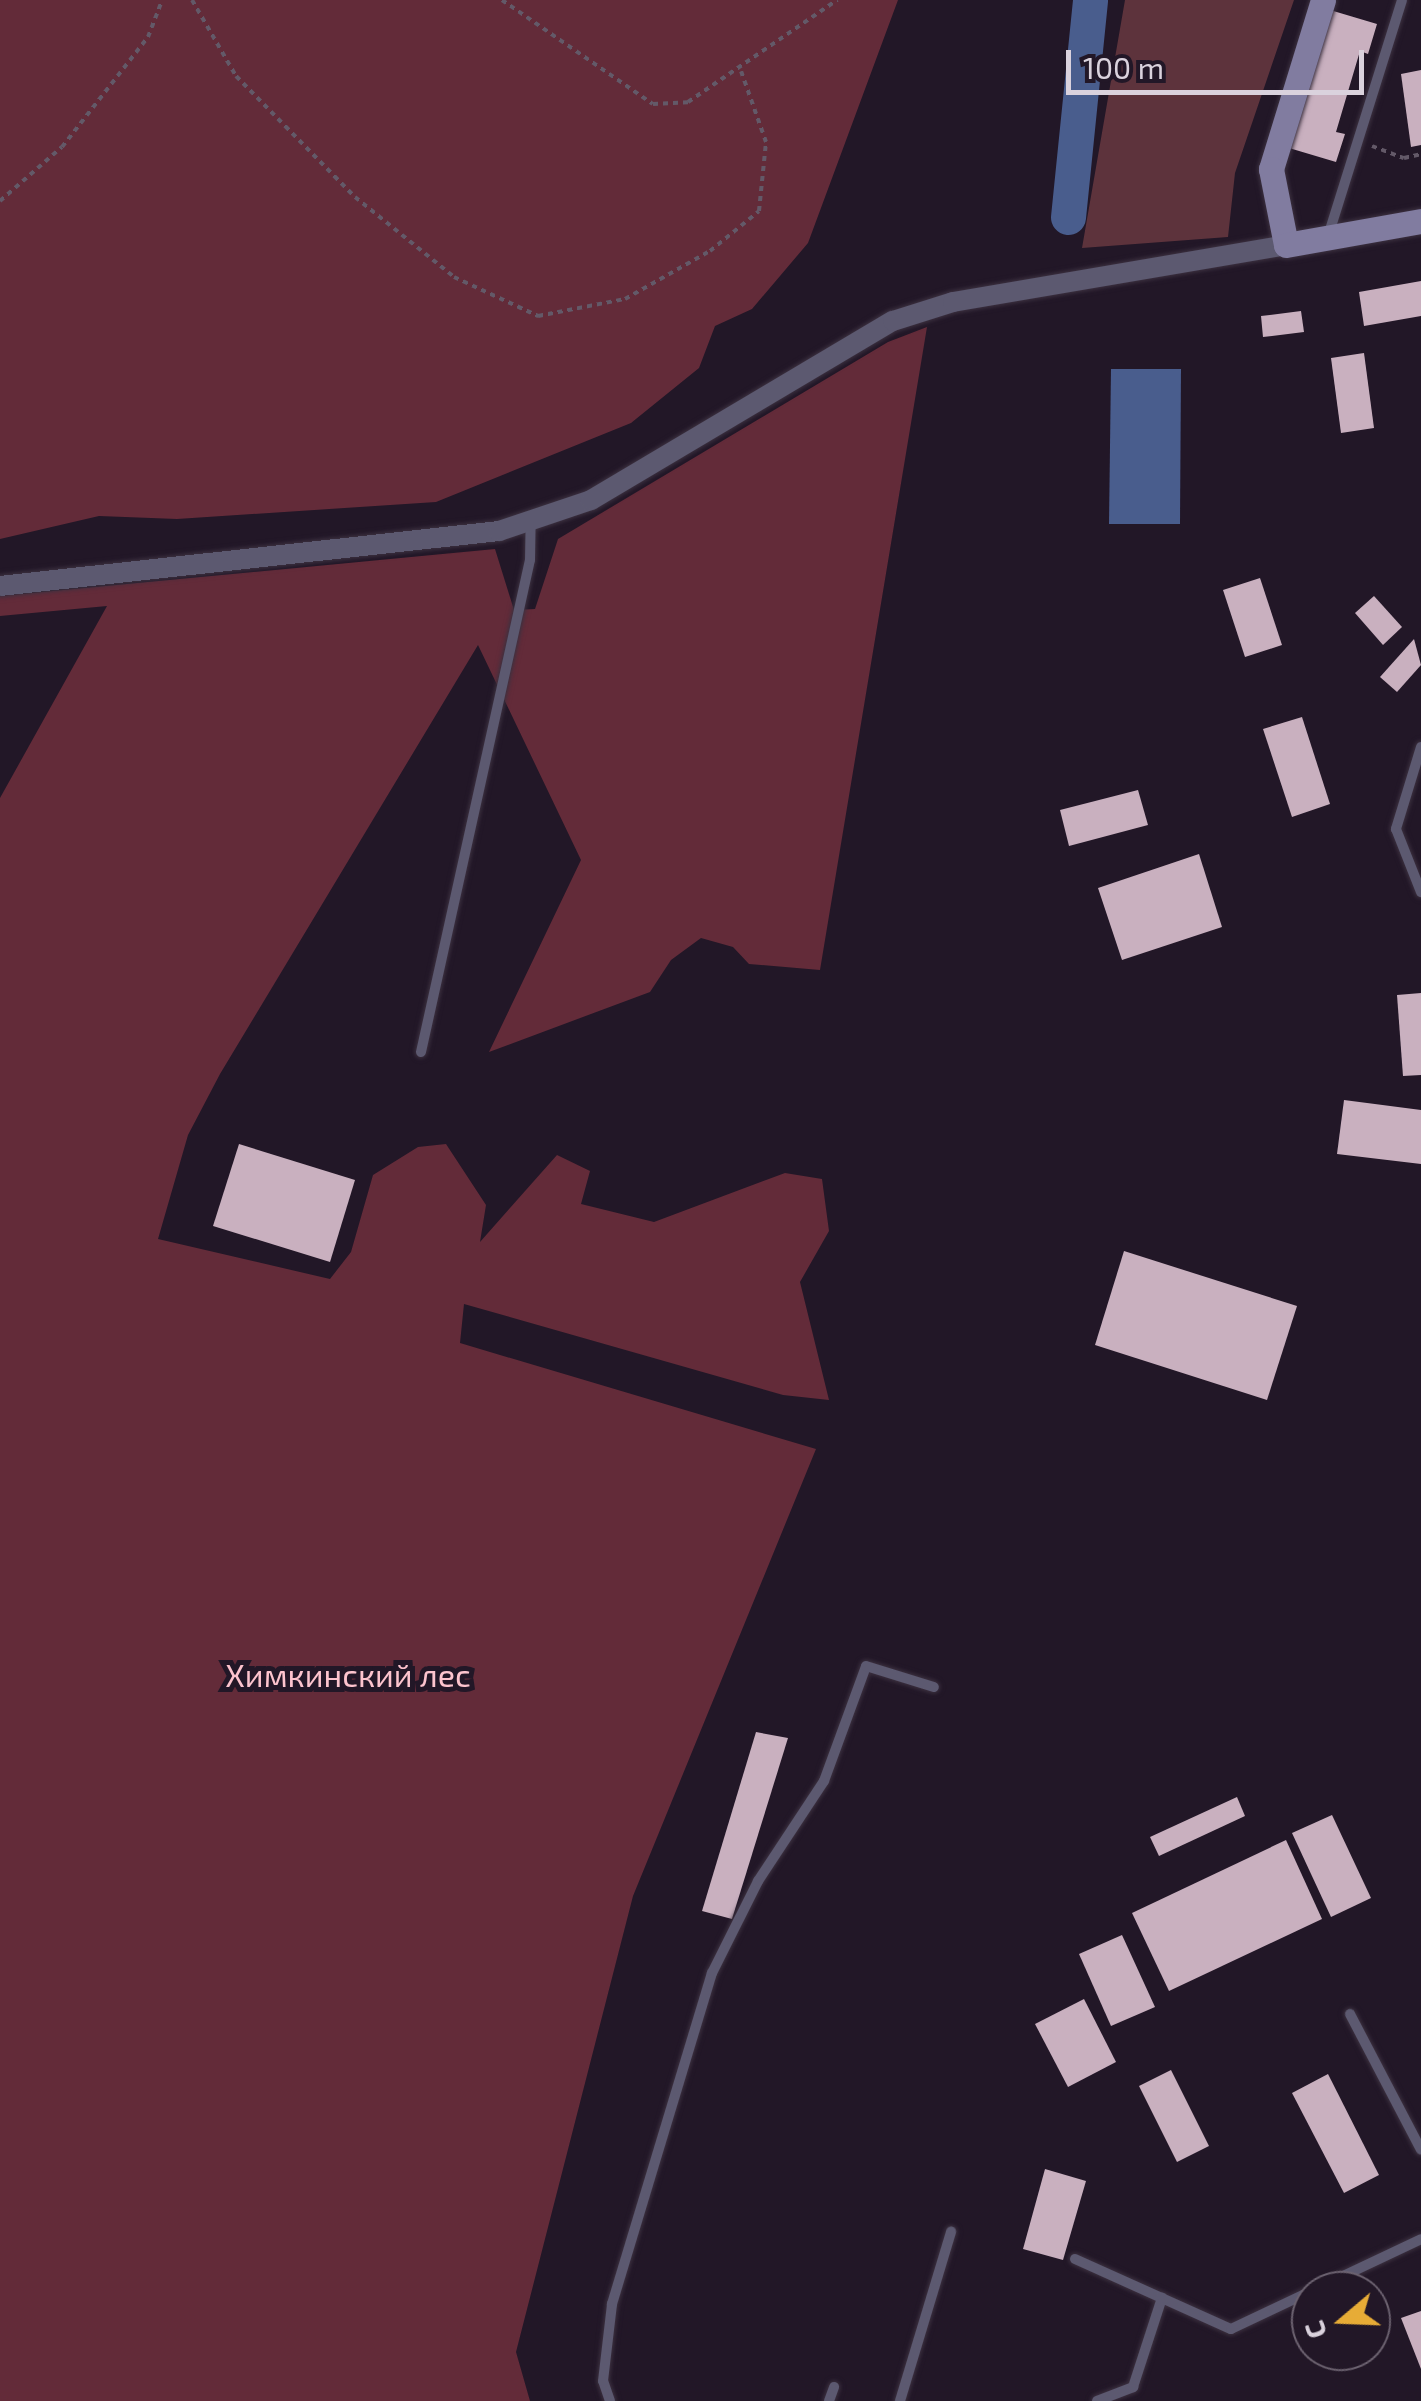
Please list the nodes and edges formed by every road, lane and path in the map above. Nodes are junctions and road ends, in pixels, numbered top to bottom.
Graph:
1 (162, 0) edge
2 (192, 0) edge
3 (502, 0) edge
4 (836, 0) edge
5 (1322, 0) edge
6 (1402, 0) edge
7 (741, 71) junction
8 (1358, 141) junction
9 (1421, 154) edge
10 (0, 201) edge
11 (1421, 221) edge
12 (1328, 238) junction
13 (1286, 245) junction
14 (531, 520) junction
15 (0, 586) edge
16 (1421, 747) edge
17 (1421, 892) edge
18 (421, 1052) dead end
19 (934, 1688) dead end
20 (1350, 2014) dead end
21 (1421, 2150) edge
22 (951, 2232) dead end
23 (1421, 2239) edge
24 (1075, 2260) dead end
25 (1162, 2298) junction
26 (834, 2387) dead end
27 (610, 2401) edge
28 (829, 2401) edge
29 (900, 2401) edge
30 (1098, 2401) edge

1 - 10 path
2 - 7 path
3 - 7 path
4 - 7 path
5 - 13 street
6 - 8 lane
8 - 9 path
8 - 12 lane
11 - 12 street
12 - 13 street
13 - 14 street
14 - 15 street
14 - 18 lane
16 - 17 lane
19 - 27 lane
20 - 21 lane
22 - 29 lane
23 - 25 lane
24 - 25 lane
25 - 30 lane
26 - 28 lane

